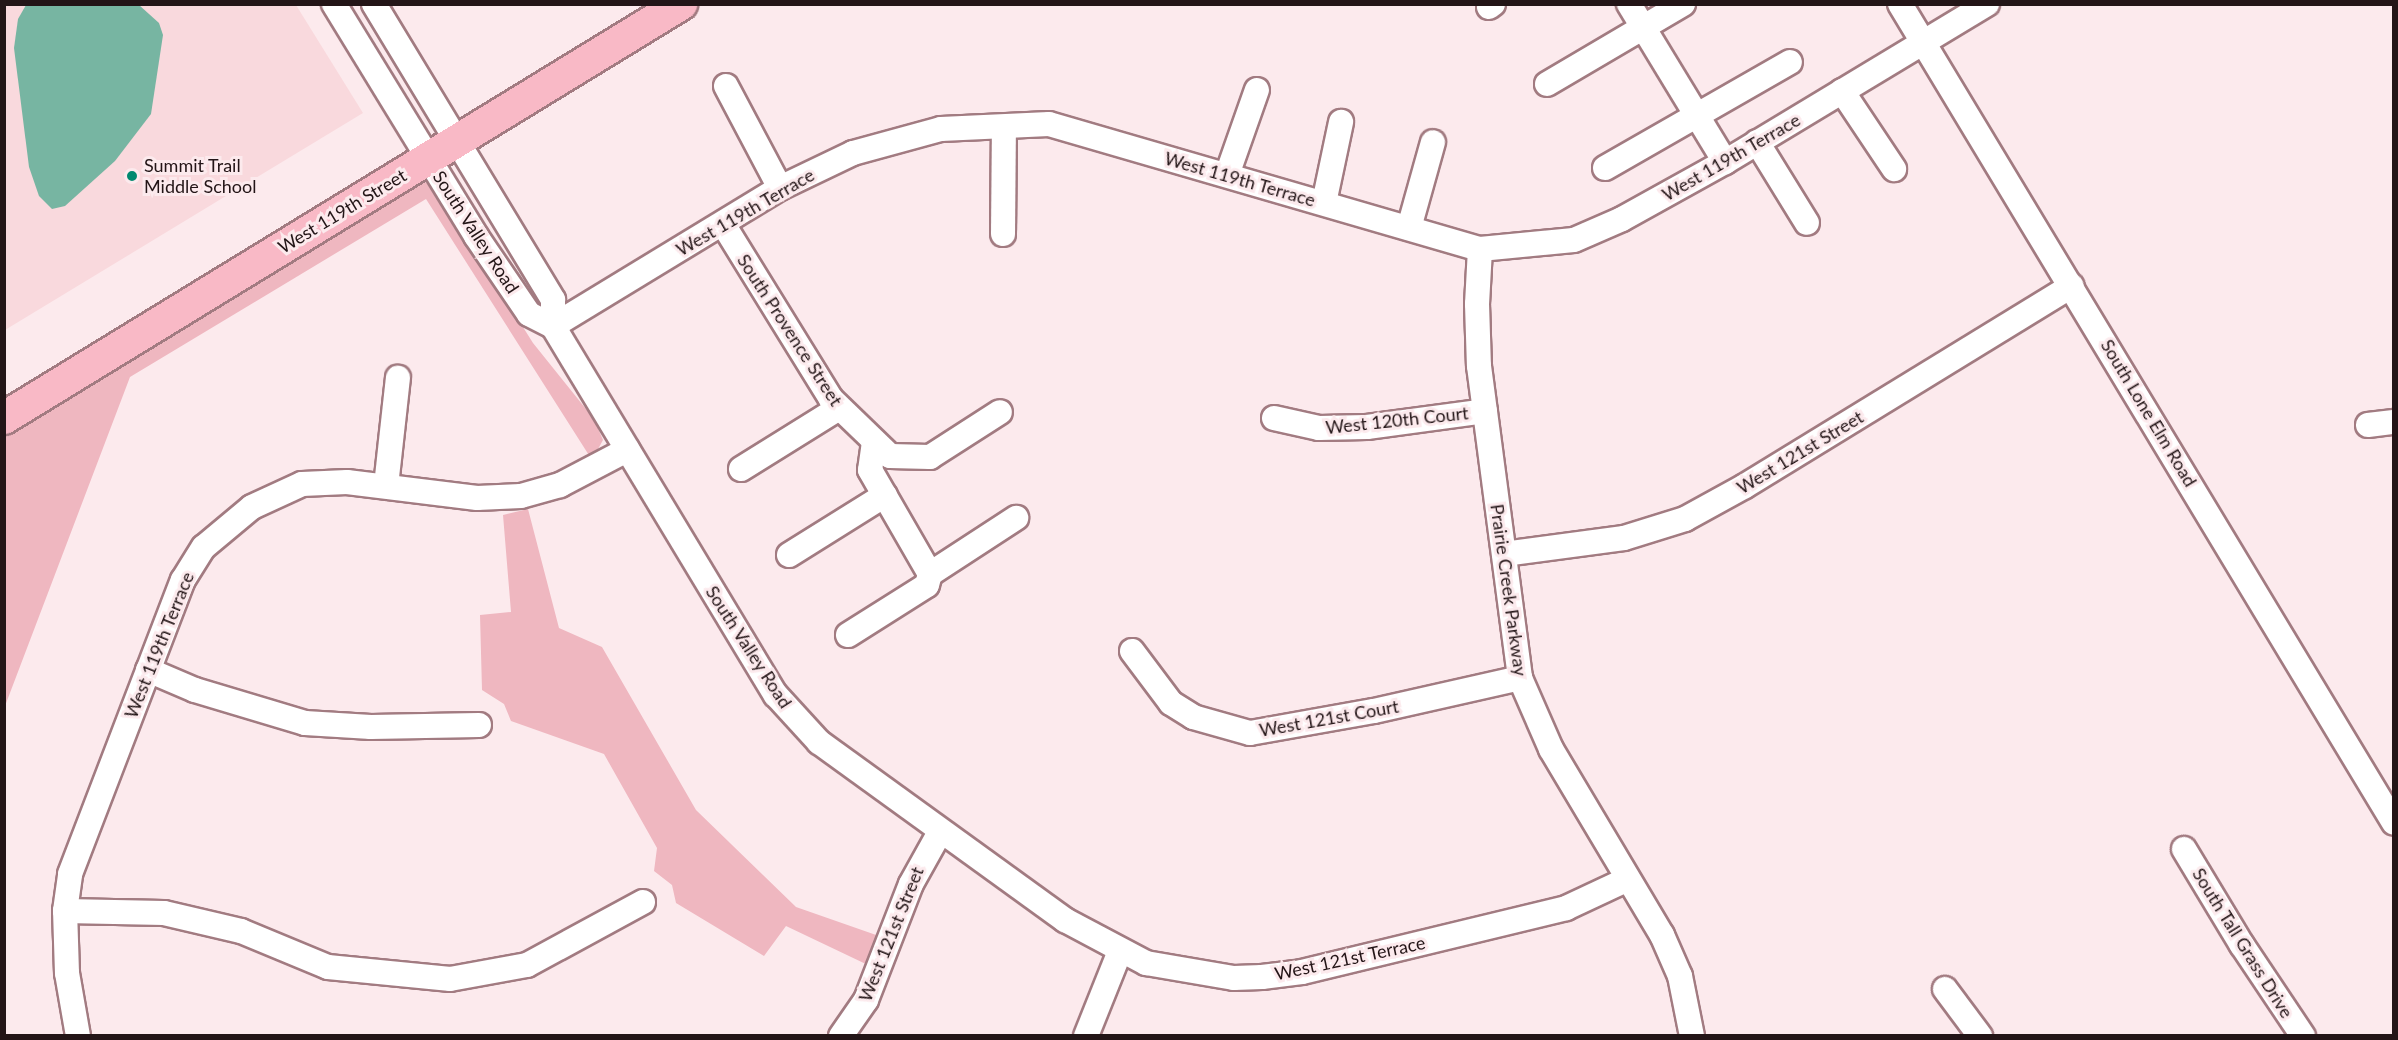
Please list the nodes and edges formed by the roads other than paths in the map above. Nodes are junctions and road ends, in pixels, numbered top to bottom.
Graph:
1 (334, 4) edge
2 (374, 4) edge
3 (681, 4) edge
4 (1629, 4) edge
5 (1683, 4) edge
6 (1900, 4) edge
7 (1987, 4) edge
8 (1643, 28) junction
9 (1922, 42) junction
10 (1790, 62) dead end
11 (1547, 84) dead end
12 (726, 86) dead end
13 (1257, 90) dead end
14 (1842, 91) junction
15 (1697, 116) junction
16 (1341, 122) dead end
17 (1004, 127) junction
18 (456, 141) junction
19 (1433, 142) dead end
20 (1757, 142) junction
21 (428, 158) junction
22 (1725, 162) junction
23 (1605, 168) dead end
24 (1894, 169) dead end
25 (1227, 175) junction
26 (780, 188) junction
27 (1324, 203) junction
28 (1807, 223) dead end
29 (723, 224) junction
30 (1409, 228) junction
31 (1003, 234) dead end
32 (1480, 249) junction
33 (2072, 286) junction
34 (553, 326) junction
35 (398, 378) dead end
36 (839, 408) junction
37 (1485, 411) junction
38 (1000, 412) dead end
39 (4, 418) edge
40 (1274, 418) dead end
41 (2394, 422) edge
42 (2368, 425) dead end
43 (882, 449) junction
44 (627, 450) junction
45 (741, 469) dead end
46 (386, 486) junction
47 (885, 495) junction
48 (1016, 518) dead end
49 (1503, 554) junction
50 (789, 555) dead end
51 (930, 574) junction
52 (848, 635) dead end
53 (1132, 651) dead end
54 (148, 670) junction
55 (1520, 678) junction
56 (479, 725) dead end
57 (2394, 823) edge
58 (940, 832) junction
59 (2184, 849) dead end
60 (1628, 879) junction
61 (643, 902) dead end
62 (65, 911) junction
63 (1120, 951) junction
64 (1945, 989) dead end
65 (78, 1035) edge
66 (841, 1035) edge
67 (1086, 1035) edge
68 (1692, 1035) edge
69 (1980, 1035) edge
70 (2303, 1035) edge

1 - 21 street, South Valley Road
2 - 18 street, South Valley Road
3 - 18 main road, West 119th Street
4 - 8 street
5 - 8 street
6 - 9 street, South Lone Elm Road
7 - 9 street, West 119th Terrace
8 - 11 street
8 - 15 street
9 - 14 street, West 119th Terrace
9 - 33 street, South Lone Elm Road
10 - 15 street
12 - 26 street
13 - 25 street
14 - 20 street, West 119th Terrace
14 - 24 street
15 - 22 street
15 - 23 street
16 - 27 street
17 - 25 street, West 119th Terrace
17 - 26 street, West 119th Terrace
17 - 31 street
18 - 21 main road, West 119th Street
18 - 34 street, South Valley Road
19 - 30 street
20 - 22 street, West 119th Terrace
20 - 28 street
21 - 34 street, South Valley Road
21 - 39 main road, West 119th Street
22 - 32 street, West 119th Terrace
25 - 27 street, West 119th Terrace
26 - 29 street, West 119th Terrace
27 - 30 street, West 119th Terrace
29 - 34 street, West 119th Terrace
29 - 36 street, South Provence Street
30 - 32 street, West 119th Terrace
32 - 37 street, Prairie Creek Parkway
33 - 49 street, West 121st Street
33 - 57 street, South Lone Elm Road
34 - 44 street, South Valley Road
35 - 46 street
36 - 43 street, South Provence Street
36 - 45 street
37 - 40 street, West 120th Court
37 - 49 street, Prairie Creek Parkway
38 - 43 street
41 - 42 street
43 - 47 street
44 - 46 street, West 119th Terrace
44 - 58 street, South Valley Road
46 - 54 street, West 119th Terrace
47 - 50 street
47 - 51 street
48 - 51 street
49 - 55 street, Prairie Creek Parkway
51 - 52 street
53 - 55 street, West 121st Court
54 - 56 street
54 - 62 street, West 119th Terrace
55 - 60 street, Prairie Creek Parkway
58 - 63 street, South Valley Road
58 - 66 street, West 121st Street
59 - 70 street, South Tall Grass Drive
60 - 63 street, West 121st Terrace
60 - 68 street, Prairie Creek Parkway
61 - 62 street
62 - 65 street, West 119th Terrace
63 - 67 street
64 - 69 street

